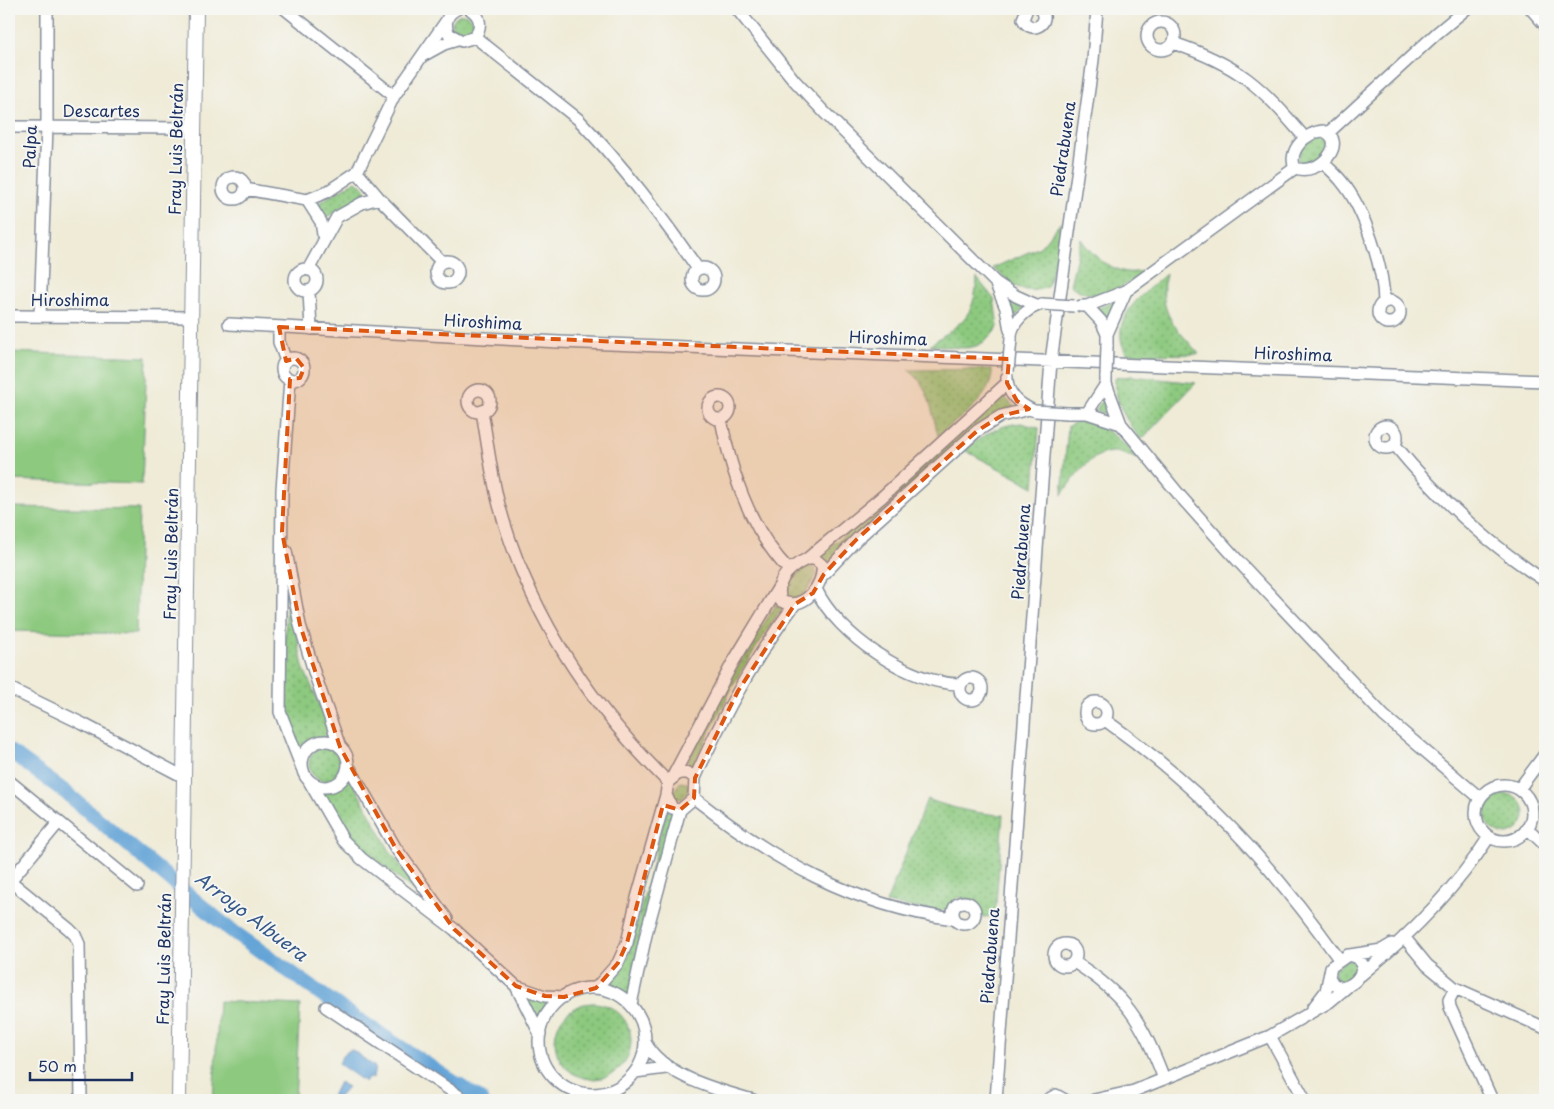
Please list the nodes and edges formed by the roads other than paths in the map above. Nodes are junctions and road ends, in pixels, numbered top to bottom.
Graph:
1 (47, 9) edge
2 (196, 9) edge
3 (285, 9) edge
4 (737, 9) edge
5 (1041, 9) edge
6 (1096, 9) edge
7 (1466, 9) edge
8 (1023, 10) edge
9 (1530, 10) edge
10 (476, 11) edge
11 (453, 12) edge
12 (1545, 25) edge
13 (475, 37) junction
14 (458, 40) junction
15 (1173, 43) dead end
16 (420, 57) junction
17 (394, 96) junction
18 (9, 127) edge
19 (47, 127) junction
20 (194, 128) junction
21 (1328, 133) junction
22 (1305, 138) junction
23 (1323, 162) junction
24 (1295, 168) junction
25 (356, 172) junction
26 (245, 188) dead end
27 (379, 198) junction
28 (307, 200) junction
29 (324, 241) junction
30 (442, 262) dead end
31 (698, 270) dead end
32 (995, 282) junction
33 (1126, 291) junction
34 (1384, 302) dead end
35 (1039, 304) junction
36 (1087, 306) junction
37 (9, 316) edge
38 (40, 316) junction
39 (192, 317) junction
40 (230, 324) dead end
41 (279, 327) junction
42 (311, 329) junction
43 (1011, 334) junction
44 (1107, 340) junction
45 (1051, 361) junction
46 (286, 362) junction
47 (290, 379) junction
48 (1106, 380) junction
49 (1545, 381) edge
50 (1007, 383) junction
51 (1032, 410) junction
52 (482, 411) dead end
53 (1087, 413) junction
54 (722, 419) dead end
55 (1122, 424) junction
56 (1394, 444) dead end
57 (282, 532) junction
58 (807, 559) junction
59 (789, 570) junction
60 (824, 574) junction
61 (1545, 581) edge
62 (780, 585) junction
63 (816, 589) junction
64 (795, 604) junction
65 (961, 684) dead end
66 (9, 688) edge
67 (1105, 720) dead end
68 (340, 747) junction
69 (1545, 754) edge
70 (348, 765) junction
71 (302, 768) junction
72 (184, 777) junction
73 (695, 778) junction
74 (671, 779) junction
75 (9, 781) edge
76 (309, 781) junction
77 (1519, 789) junction
78 (666, 795) junction
79 (694, 798) junction
80 (1480, 798) junction
81 (680, 810) junction
82 (59, 822) junction
83 (1527, 828) junction
84 (1488, 837) junction
85 (1545, 845) edge
86 (9, 881) edge
87 (138, 886) dead end
88 (954, 919) dead end
89 (454, 929) junction
90 (1404, 937) junction
91 (1344, 957) junction
92 (1074, 962) dead end
93 (1361, 975) junction
94 (1329, 977) junction
95 (516, 986) junction
96 (1347, 987) junction
97 (596, 988) junction
98 (1455, 988) junction
99 (564, 997) junction
100 (631, 1004) junction
101 (326, 1007) dead end
102 (1311, 1012) junction
103 (1545, 1028) edge
104 (540, 1034) junction
105 (1270, 1036) junction
106 (645, 1042) junction
107 (666, 1068) junction
108 (635, 1072) junction
109 (1164, 1079) junction
110 (566, 1095) edge
111 (601, 1097) edge
112 (1119, 1098) edge
113 (81, 1100) edge
114 (179, 1100) edge
115 (465, 1100) edge
116 (753, 1100) edge
117 (996, 1100) edge
118 (1047, 1100) edge
119 (1065, 1100) edge
120 (1094, 1100) edge
121 (1305, 1100) edge
122 (1492, 1100) edge

1 - 19 street, Palpa
2 - 20 street, Fray Luis Beltrán
3 - 17 street
4 - 32 street
5 - 8 street
6 - 45 street, Piedrabuena
7 - 21 street
9 - 12 street
10 - 13 street
11 - 14 street
11 - 16 street
13 - 14 street
13 - 31 street
14 - 16 street
15 - 22 street
16 - 17 street
17 - 25 street
18 - 19 street, Descartes
19 - 20 street, Descartes
19 - 38 street, Palpa
20 - 39 street, Fray Luis Beltrán
21 - 22 street
21 - 23 street
22 - 24 street
23 - 24 street
23 - 34 street
24 - 33 street
25 - 27 street
25 - 28 street
26 - 28 street
27 - 29 street
27 - 30 street
28 - 29 street
29 - 42 street
32 - 35 street
32 - 43 street
33 - 36 street
33 - 44 street
35 - 36 street, bridge
35 - 43 street
36 - 44 street
37 - 38 street, Hiroshima
38 - 39 street, Hiroshima
39 - 72 street, Fray Luis Beltrán
40 - 41 street, Hiroshima
41 - 42 street, Hiroshima
41 - 46 street
42 - 45 street, Hiroshima
43 - 50 street, bridge
44 - 48 street, bridge
45 - 49 street, Hiroshima
45 - 117 street, Piedrabuena
46 - 47 street
46 - 47 street
47 - 57 street
48 - 53 street
48 - 55 street
50 - 51 street
50 - 58 street
51 - 53 street, bridge
51 - 60 street
52 - 74 street
53 - 55 street
54 - 59 street
55 - 80 street
56 - 61 street
57 - 68 street
57 - 71 street
58 - 59 street
58 - 60 street
59 - 62 street
60 - 63 street
62 - 64 street
62 - 74 street
63 - 64 street
63 - 65 street
64 - 73 street
66 - 72 street
67 - 91 street
68 - 70 street
68 - 71 street
69 - 77 street
70 - 76 street
70 - 89 street
71 - 76 street
72 - 114 street, Fray Luis Beltrán
73 - 74 street
73 - 79 street
74 - 78 street
75 - 82 street
76 - 89 street
77 - 80 street
77 - 83 street
78 - 81 street
78 - 97 street
79 - 81 street
79 - 88 street
80 - 84 street
81 - 100 street
82 - 86 street
82 - 87 street
83 - 84 street
83 - 85 street
84 - 90 street
86 - 113 street
89 - 95 street
90 - 91 street
90 - 93 street
90 - 98 street
91 - 93 street
91 - 94 street
92 - 109 street
93 - 96 street
94 - 96 street
94 - 102 street
95 - 99 street
95 - 104 street
96 - 102 street
97 - 99 street
97 - 100 street
98 - 103 street
98 - 122 street
99 - 104 street
100 - 106 street
101 - 115 street
102 - 105 street
104 - 110 street
105 - 109 street
105 - 121 street
106 - 107 street
106 - 108 street
107 - 108 street
107 - 116 street
108 - 111 street
109 - 112 street
110 - 111 street
112 - 120 street
118 - 119 street

